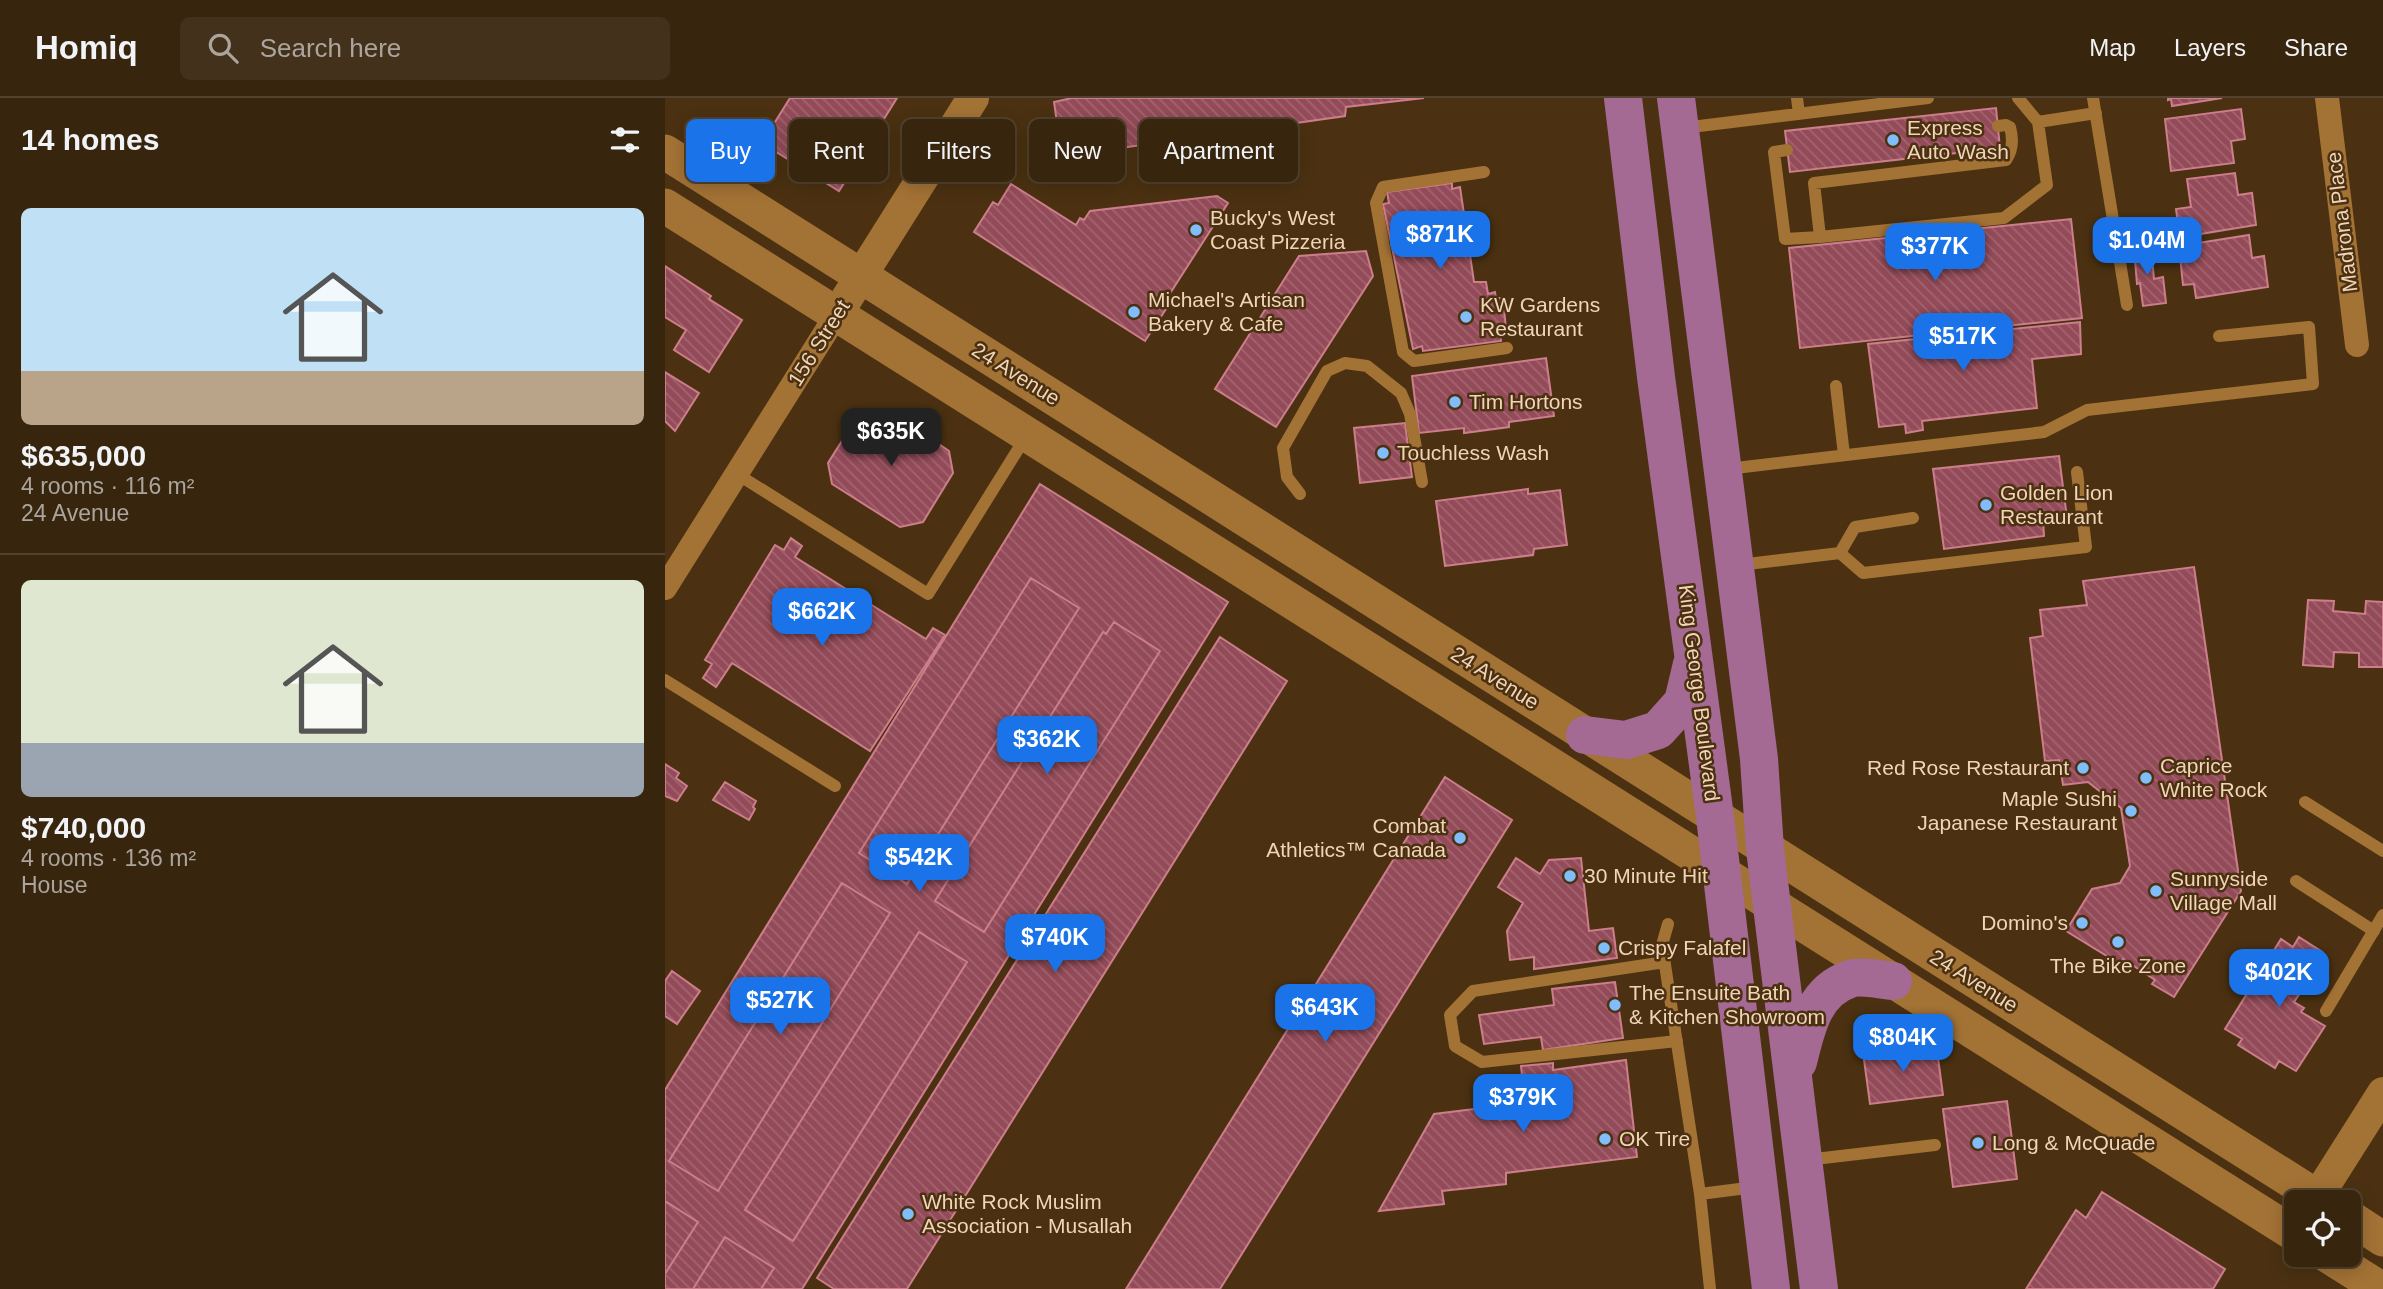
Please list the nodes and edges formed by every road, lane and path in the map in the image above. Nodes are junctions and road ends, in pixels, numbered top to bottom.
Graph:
1 (973, 98) edge
2 (1623, 98) edge
3 (1640, 98) edge
4 (1797, 98) edge
5 (1928, 98) edge
6 (2018, 98) edge
7 (2094, 98) edge
8 (2327, 98) edge
9 (1677, 113) edge
10 (2096, 113) junction
11 (1799, 114) junction
12 (2038, 122) junction
13 (1998, 127) dead end
14 (1787, 150) dead end
15 (665, 152) edge
16 (1484, 172) dead end
17 (665, 206) edge
18 (1820, 237) junction
19 (1695, 252) junction
20 (861, 276) junction
21 (2127, 305) dead end
22 (837, 314) junction
23 (2219, 336) dead end
24 (2357, 345) dead end
25 (1507, 348) dead end
26 (1836, 386) dead end
27 (1028, 435) junction
28 (1844, 455) junction
29 (1723, 470) junction
30 (2077, 472) dead end
31 (737, 474) junction
32 (1422, 482) dead end
33 (1300, 494) dead end
34 (1913, 519) dead end
35 (1840, 553) junction
36 (1735, 566) junction
37 (665, 588) edge
38 (1693, 659) junction
39 (665, 680) edge
40 (1585, 735) junction
41 (835, 786) dead end
42 (2305, 802) dead end
43 (1715, 817) junction
44 (1765, 849) junction
45 (2383, 851) edge
46 (1720, 870) junction
47 (2296, 881) dead end
48 (1771, 903) junction
49 (2383, 915) edge
50 (1668, 924) dead end
51 (2374, 931) junction
52 (1665, 961) junction
53 (1893, 981) junction
54 (2326, 1011) dead end
55 (1677, 1041) junction
56 (1794, 1078) junction
57 (2383, 1093) edge
58 (1935, 1145) dead end
59 (1804, 1160) junction
60 (1758, 1187) junction
61 (2302, 1190) edge
62 (2326, 1190) edge
63 (1700, 1194) junction
64 (2361, 1225) edge
65 (2284, 1227) edge
66 (2383, 1239) edge
67 (2346, 1267) edge
68 (1710, 1289) edge
69 (1771, 1289) edge
70 (1819, 1289) edge
71 (2381, 1289) edge

1 - 20 street, 156 Street
2 - 38 main road, King George Boulevard
3 - 19 main road
4 - 11 lane
5 - 11 lane
6 - 12 lane
7 - 10 lane
8 - 24 street, Madrona Place
9 - 11 lane
9 - 19 main road
10 - 12 lane
10 - 21 lane
12 - 18 lane
13 - 18 lane
14 - 18 lane
15 - 20 main road, 24 Avenue
16 - 25 lane
17 - 22 main road, 24 Avenue
19 - 29 main road
20 - 22 street, 156 Street
20 - 40 main road, 24 Avenue
22 - 27 main road, 24 Avenue
22 - 31 street, 156 Street
23 - 28 lane
26 - 28 lane
27 - 31 lane
27 - 46 main road, 24 Avenue
28 - 29 lane
29 - 36 main road
30 - 35 lane
31 - 37 street, 156 Street
32 - 33 lane
34 - 35 lane
35 - 36 lane
36 - 44 main road
38 - 40 main road
38 - 43 main road, King George Boulevard
39 - 41 lane
40 - 43 main road, 24 Avenue
42 - 45 lane
43 - 44 main road, 24 Avenue
43 - 46 main road, King George Boulevard
44 - 48 main road
44 - 61 main road, 24 Avenue
46 - 48 main road, 24 Avenue
46 - 60 main road, King George Boulevard
47 - 51 lane
48 - 53 main road, 24 Avenue
48 - 56 main road
49 - 51 lane
50 - 52 lane
51 - 54 lane
52 - 55 lane
52 - 55 lane
53 - 56 main road
53 - 65 main road, 24 Avenue
55 - 63 lane
56 - 59 main road
57 - 62 street
58 - 59 lane
59 - 70 main road
60 - 63 lane
60 - 69 main road, King George Boulevard
63 - 68 lane
64 - 66 main road
67 - 71 main road

